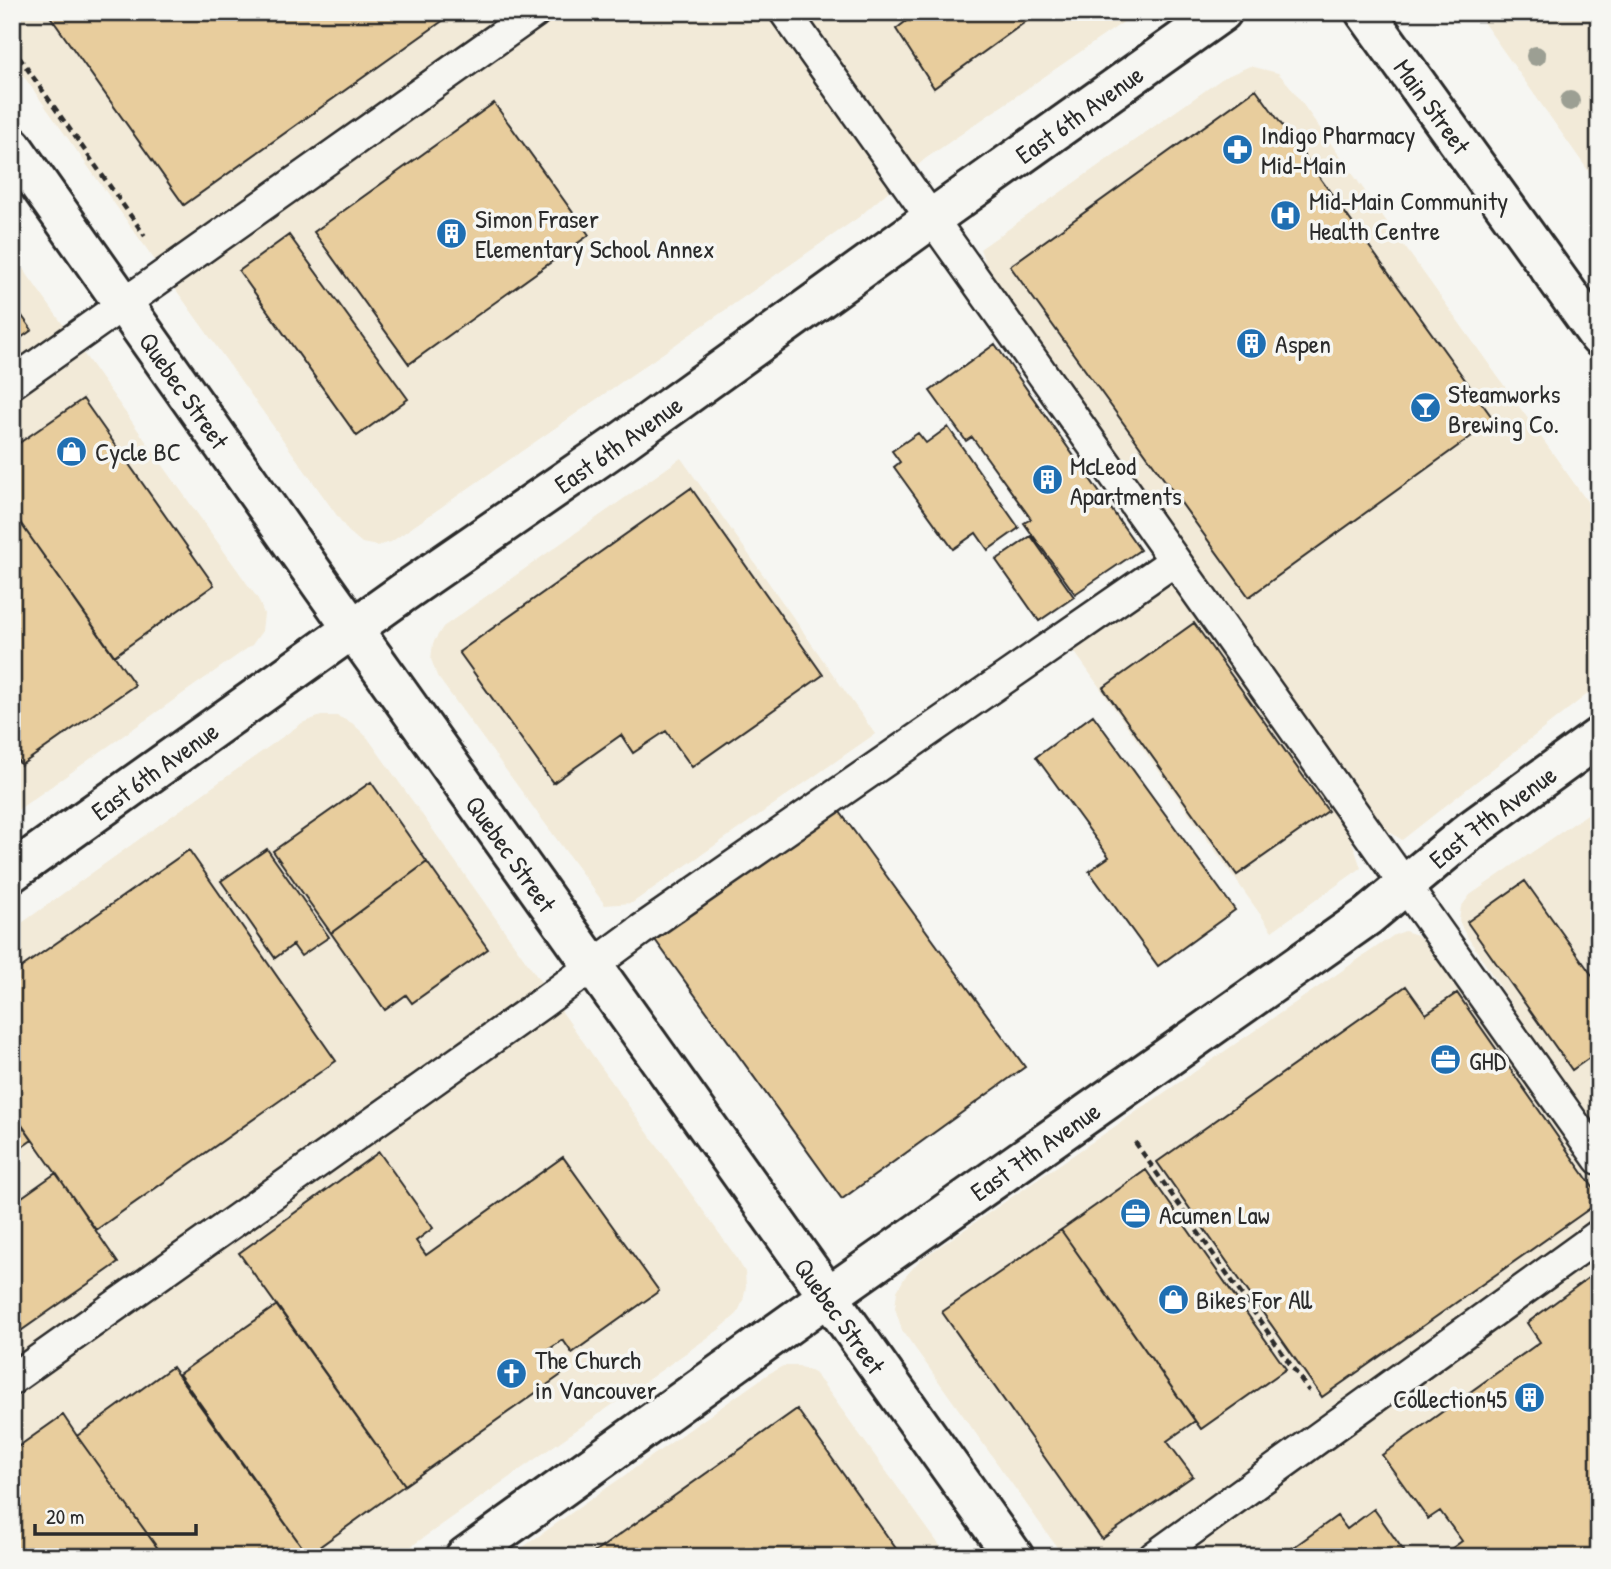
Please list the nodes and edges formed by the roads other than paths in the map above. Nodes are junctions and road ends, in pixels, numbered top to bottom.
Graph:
1 (535, 12) edge
2 (785, 12) edge
3 (1222, 12) edge
4 (1365, 12) edge
5 (12, 146) edge
6 (931, 219) junction
7 (125, 304) junction
8 (1599, 337) edge
9 (12, 383) edge
10 (1174, 561) junction
11 (352, 629) junction
12 (1599, 737) edge
13 (12, 872) edge
14 (1406, 885) junction
15 (592, 967) junction
16 (1599, 1159) edge
17 (1599, 1234) edge
18 (827, 1297) junction
19 (12, 1379) edge
20 (466, 1557) edge
21 (1014, 1557) edge
22 (1154, 1557) edge

1 - 7 lane
2 - 6 lane
3 - 6 street, East 6th Avenue
4 - 8 street, Main Street
5 - 7 street, Quebec Street
6 - 10 lane
6 - 11 street, East 6th Avenue
7 - 9 lane
7 - 11 street, Quebec Street
10 - 14 lane
10 - 15 lane
11 - 13 street, East 6th Avenue
11 - 15 street, Quebec Street
12 - 14 street, East 7th Avenue
14 - 16 lane
14 - 18 street, East 7th Avenue
15 - 18 street, Quebec Street
15 - 19 lane
17 - 22 lane
18 - 20 street, East 7th Avenue
18 - 21 street, Quebec Street

